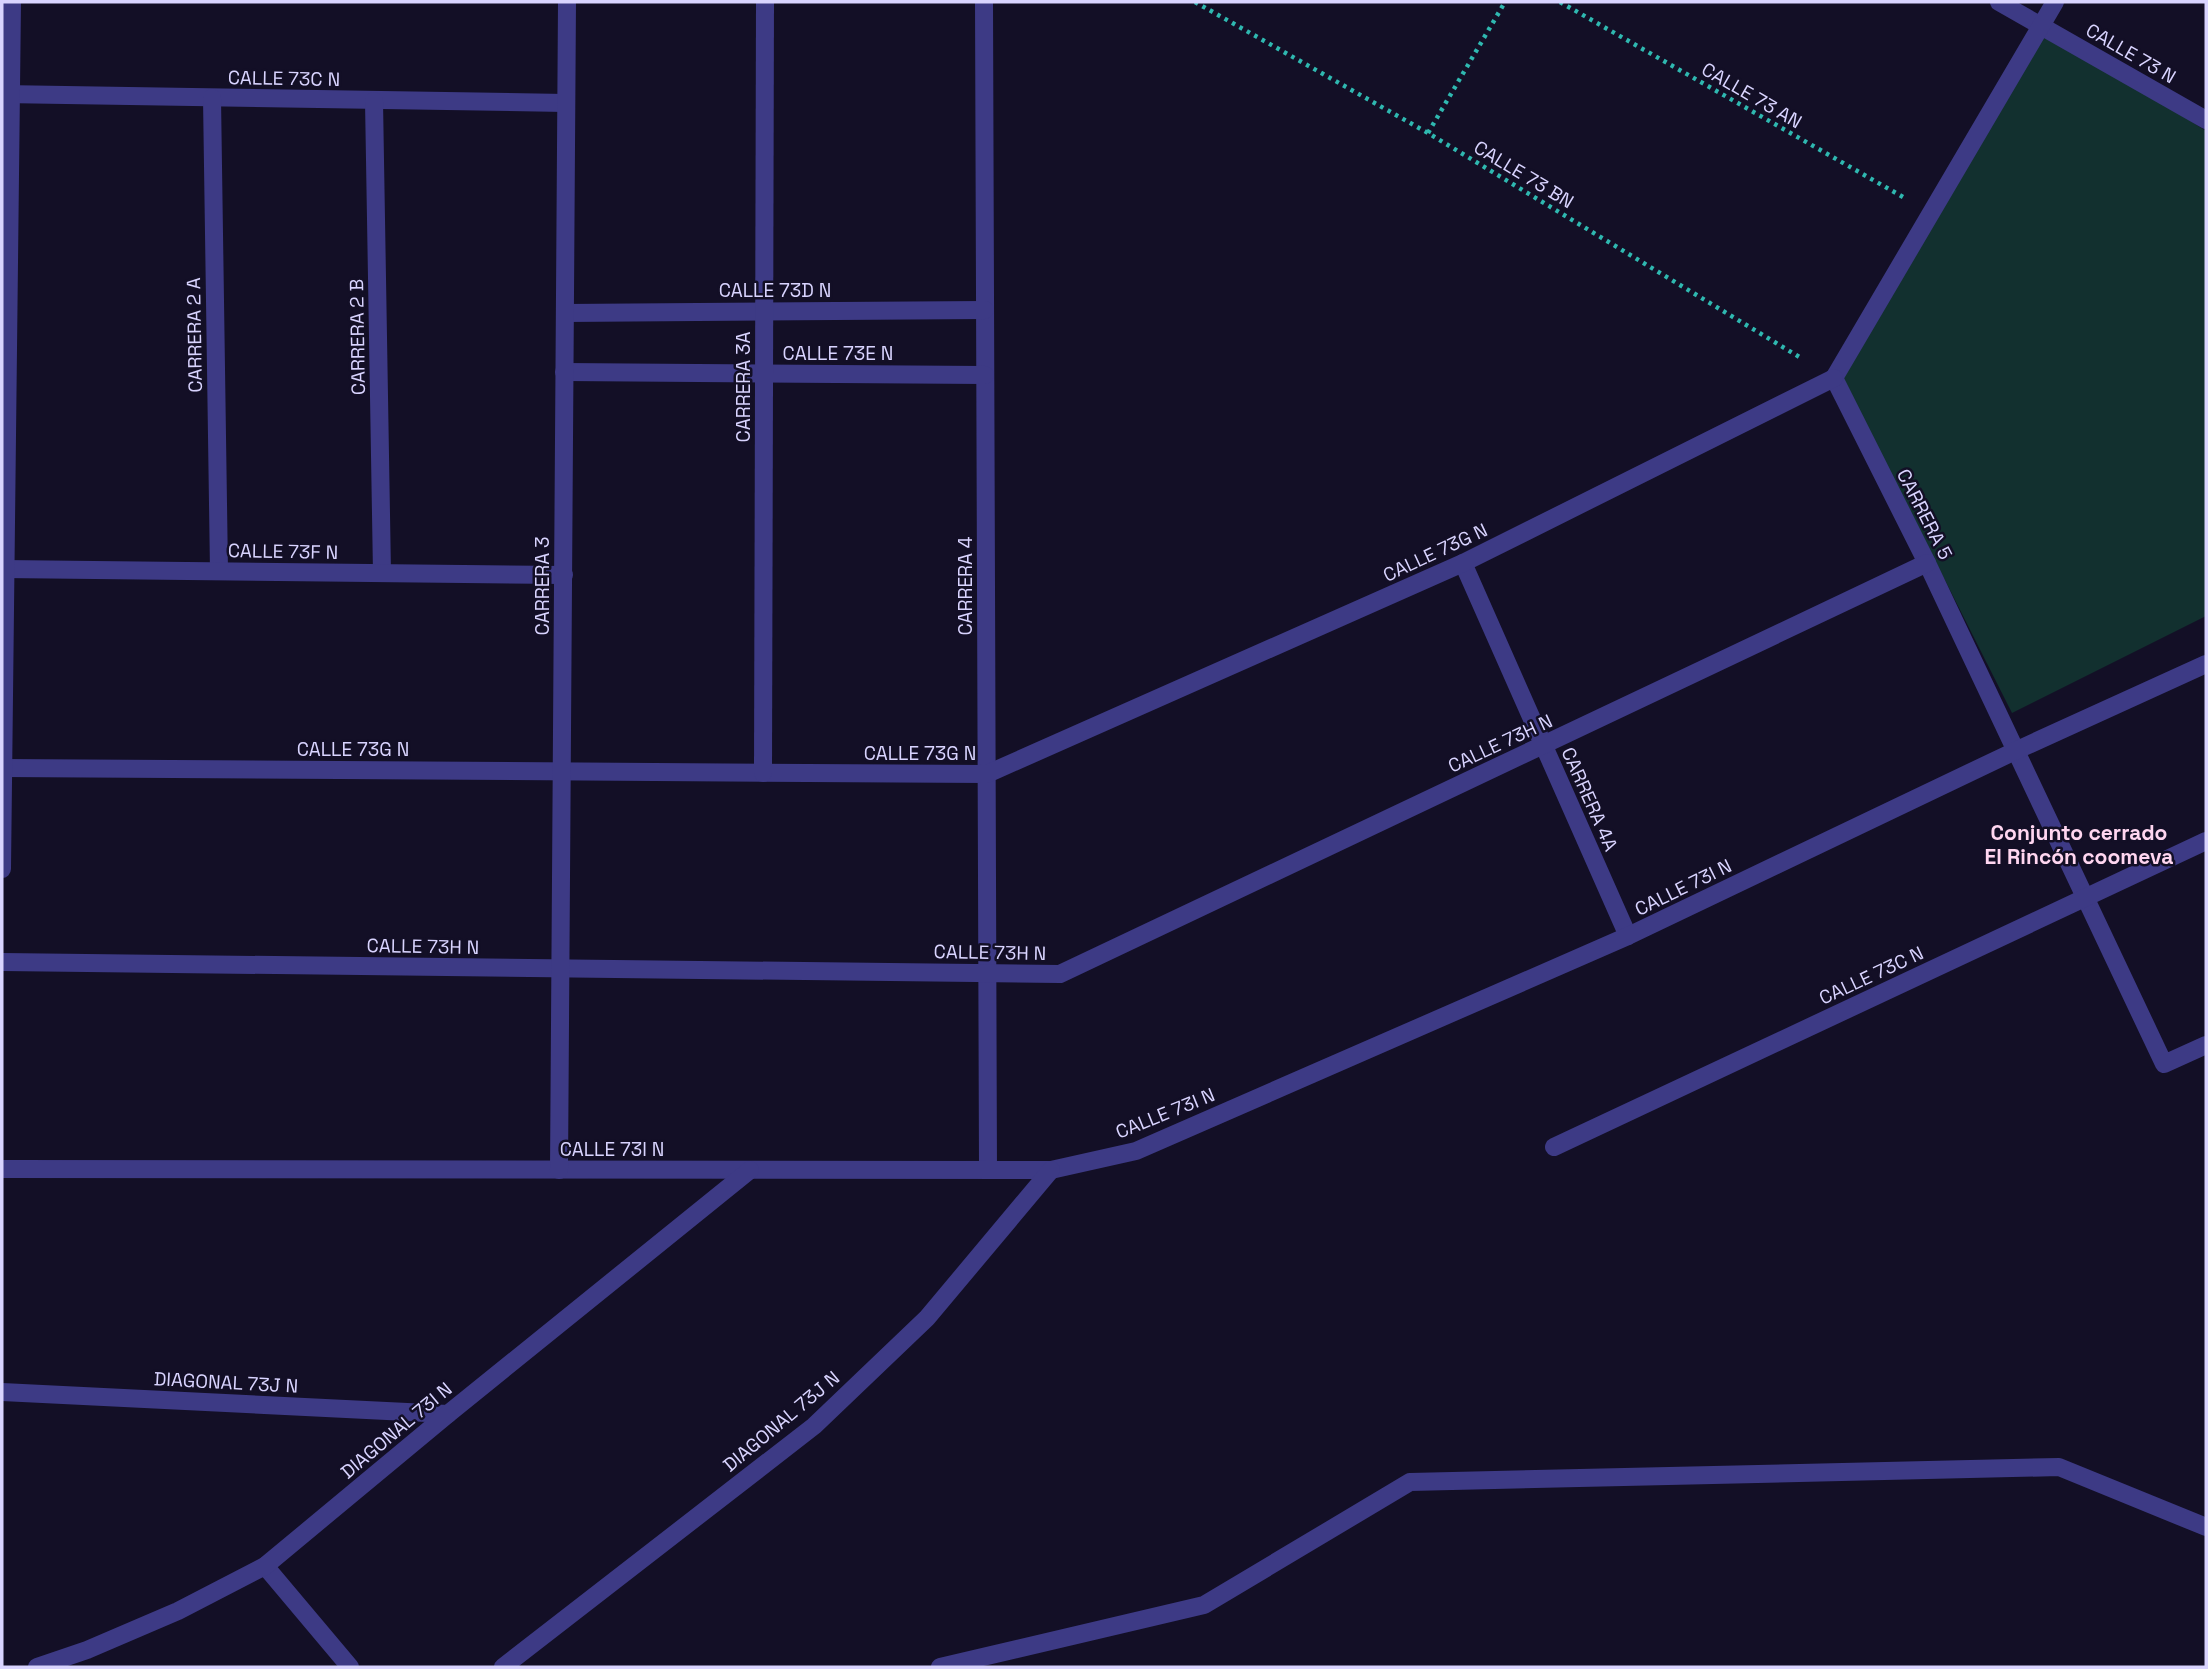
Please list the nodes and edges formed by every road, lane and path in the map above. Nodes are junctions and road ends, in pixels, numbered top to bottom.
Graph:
1 (12, 2) edge
2 (567, 2) edge
3 (765, 2) edge
4 (984, 2) edge
5 (1195, 2) edge
6 (1505, 2) edge
7 (1560, 2) edge
8 (1999, 2) edge
9 (2055, 2) edge
10 (2041, 25) junction
11 (6, 94) edge
12 (212, 98) junction
13 (374, 101) junction
14 (566, 103) junction
15 (2206, 120) edge
16 (1428, 133) junction
17 (1931, 213) junction
18 (5, 297) edge
19 (985, 310) junction
20 (764, 311) junction
21 (565, 313) junction
22 (564, 372) junction
23 (4, 374) edge
24 (764, 374) junction
25 (985, 374) junction
26 (1833, 378) junction
27 (1463, 563) junction
28 (1927, 563) junction
29 (4, 569) edge
30 (219, 571) junction
31 (382, 573) junction
32 (564, 575) junction
33 (2206, 663) edge
34 (1544, 746) junction
35 (2015, 751) junction
36 (2, 768) edge
37 (562, 772) junction
38 (763, 773) junction
39 (987, 774) junction
40 (2206, 841) edge
41 (2, 869) edge
42 (2086, 898) junction
43 (1628, 936) junction
44 (2, 962) edge
45 (561, 968) junction
46 (987, 972) junction
47 (2206, 1045) edge
48 (1554, 1147) dead end
49 (2, 1169) edge
50 (559, 1170) junction
51 (750, 1170) junction
52 (988, 1170) junction
53 (1051, 1170) junction
54 (2, 1392) edge
55 (449, 1414) junction
56 (2206, 1527) edge
57 (265, 1566) junction
58 (37, 1667) edge
59 (350, 1667) edge
60 (503, 1667) edge
61 (940, 1667) edge

1 - 11 street
2 - 14 street, CARRERA 3
3 - 20 street, CARRERA 3A
4 - 19 street, CARRERA 4
5 - 16 path, CALLE 73 BN
6 - 16 path
7 - 17 path, CALLE 73 AN
8 - 10 street, CALLE 73 N
9 - 10 street
10 - 15 street, CALLE 73 N
10 - 17 street
11 - 12 street, CALLE 73C N
11 - 18 street
12 - 13 street, CALLE 73C N
12 - 30 street, CARRERA 2 A
13 - 14 street, CALLE 73C N
13 - 31 street, CARRERA 2 B
14 - 21 street, CARRERA 3
16 - 26 path, CALLE 73 BN
17 - 26 street
18 - 23 street
19 - 20 street, CALLE 73D N
19 - 25 street, CARRERA 4
20 - 21 street, CALLE 73D N
20 - 24 street, CARRERA 3A
21 - 22 street, CARRERA 3
22 - 24 street, CALLE 73E N
22 - 32 street, CARRERA 3
23 - 29 street
24 - 25 street, CALLE 73E N
24 - 38 street, CARRERA 3A
25 - 39 street, CARRERA 4
26 - 27 street, CALLE 73G N
26 - 28 street, CARRERA 5
27 - 34 street, CARRERA 4A
27 - 39 street, CALLE 73G N
28 - 34 street, CALLE 73H N
28 - 35 street, CARRERA 5
29 - 30 street, CALLE 73F N
29 - 36 street
30 - 31 street, CALLE 73F N
31 - 32 street, CALLE 73F N
32 - 37 street, CARRERA 3
33 - 35 street, CALLE 73I N
34 - 43 street, CARRERA 4A
34 - 46 street, CALLE 73H N
35 - 42 street, CARRERA 5
35 - 43 street, CALLE 73I N
36 - 37 street, CALLE 73G N
36 - 41 street
37 - 38 street, CALLE 73G N
37 - 45 street, CARRERA 3
38 - 39 street, CALLE 73G N
39 - 46 street, CARRERA 4
40 - 42 street, CALLE 73C N
42 - 47 street, CARRERA 5
42 - 48 street, CALLE 73C N
43 - 53 street, CALLE 73I N
44 - 45 street, CALLE 73H N
45 - 46 street, CALLE 73H N
45 - 50 street, CARRERA 3
46 - 52 street, CARRERA 4
49 - 50 street, CALLE 73I N
50 - 51 street, CALLE 73I N
51 - 52 street, CALLE 73I N
51 - 55 street, DIAGONAL 73I N
52 - 53 street, CALLE 73I N
53 - 60 street, DIAGONAL 73J N
54 - 55 street, DIAGONAL 73J N
55 - 57 street, DIAGONAL 73I N
56 - 61 street
57 - 58 street, DIAGONAL 73I N
57 - 59 street

